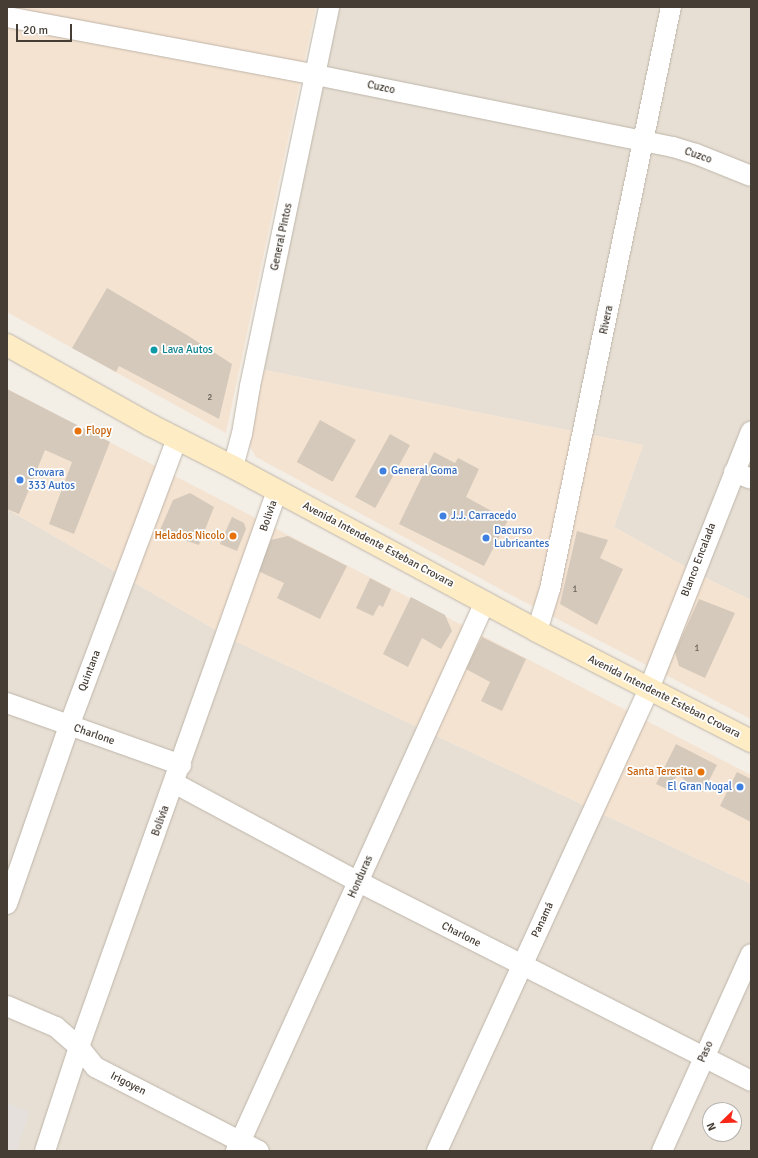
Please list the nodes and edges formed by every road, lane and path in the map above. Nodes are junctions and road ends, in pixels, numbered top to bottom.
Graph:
1 (329, 7) edge
2 (671, 7) edge
3 (7, 18) edge
4 (316, 75) junction
5 (643, 142) junction
6 (751, 176) edge
7 (7, 345) edge
8 (751, 431) edge
9 (177, 439) junction
10 (233, 467) junction
11 (743, 475) edge
12 (277, 491) junction
13 (485, 602) junction
14 (537, 631) junction
15 (649, 689) junction
16 (7, 703) edge
17 (69, 726) junction
18 (751, 741) edge
19 (181, 765) junction
20 (174, 783) junction
21 (359, 882) junction
22 (7, 904) edge
23 (751, 954) edge
24 (522, 966) junction
25 (7, 1006) edge
26 (79, 1047) junction
27 (704, 1056) junction
28 (751, 1081) edge
29 (238, 1146) edge
30 (45, 1151) edge
31 (259, 1151) edge
32 (437, 1151) edge
33 (662, 1151) edge

1 - 4 street, General Pintos
2 - 5 street, Rivera
3 - 4 street, Cuzco
4 - 5 street, Cuzco
4 - 10 street, General Pintos
5 - 6 street, Cuzco
5 - 14 street, Rivera
7 - 9 main road, Avenida Intendente Esteban Crovara
8 - 11 street, Blanco Encalada
9 - 10 main road, Avenida Intendente Esteban Crovara
9 - 17 street, Quintana
10 - 12 main road, Avenida Intendente Esteban Crovara
11 - 15 street, Blanco Encalada
12 - 13 main road, Avenida Intendente Esteban Crovara
12 - 19 street, Bolivia
13 - 14 main road, Avenida Intendente Esteban Crovara
13 - 21 street, Honduras
14 - 15 main road, Avenida Intendente Esteban Crovara
15 - 18 main road, Avenida Intendente Esteban Crovara
15 - 24 street, Panamá
16 - 17 street, Charlone
17 - 19 street, Charlone
17 - 22 street, Quintana
19 - 20 street, Bolivia
20 - 21 street, Charlone
20 - 26 street, Bolivia
21 - 24 street, Charlone
21 - 29 street, Honduras
23 - 27 street, Paso
24 - 27 street, Charlone
24 - 32 street, Panamá
25 - 26 street, Irigoyen
26 - 29 street, Irigoyen
26 - 30 street, Bolivia
27 - 28 street, Charlone
27 - 33 street, Paso
29 - 31 street, Irigoyen

